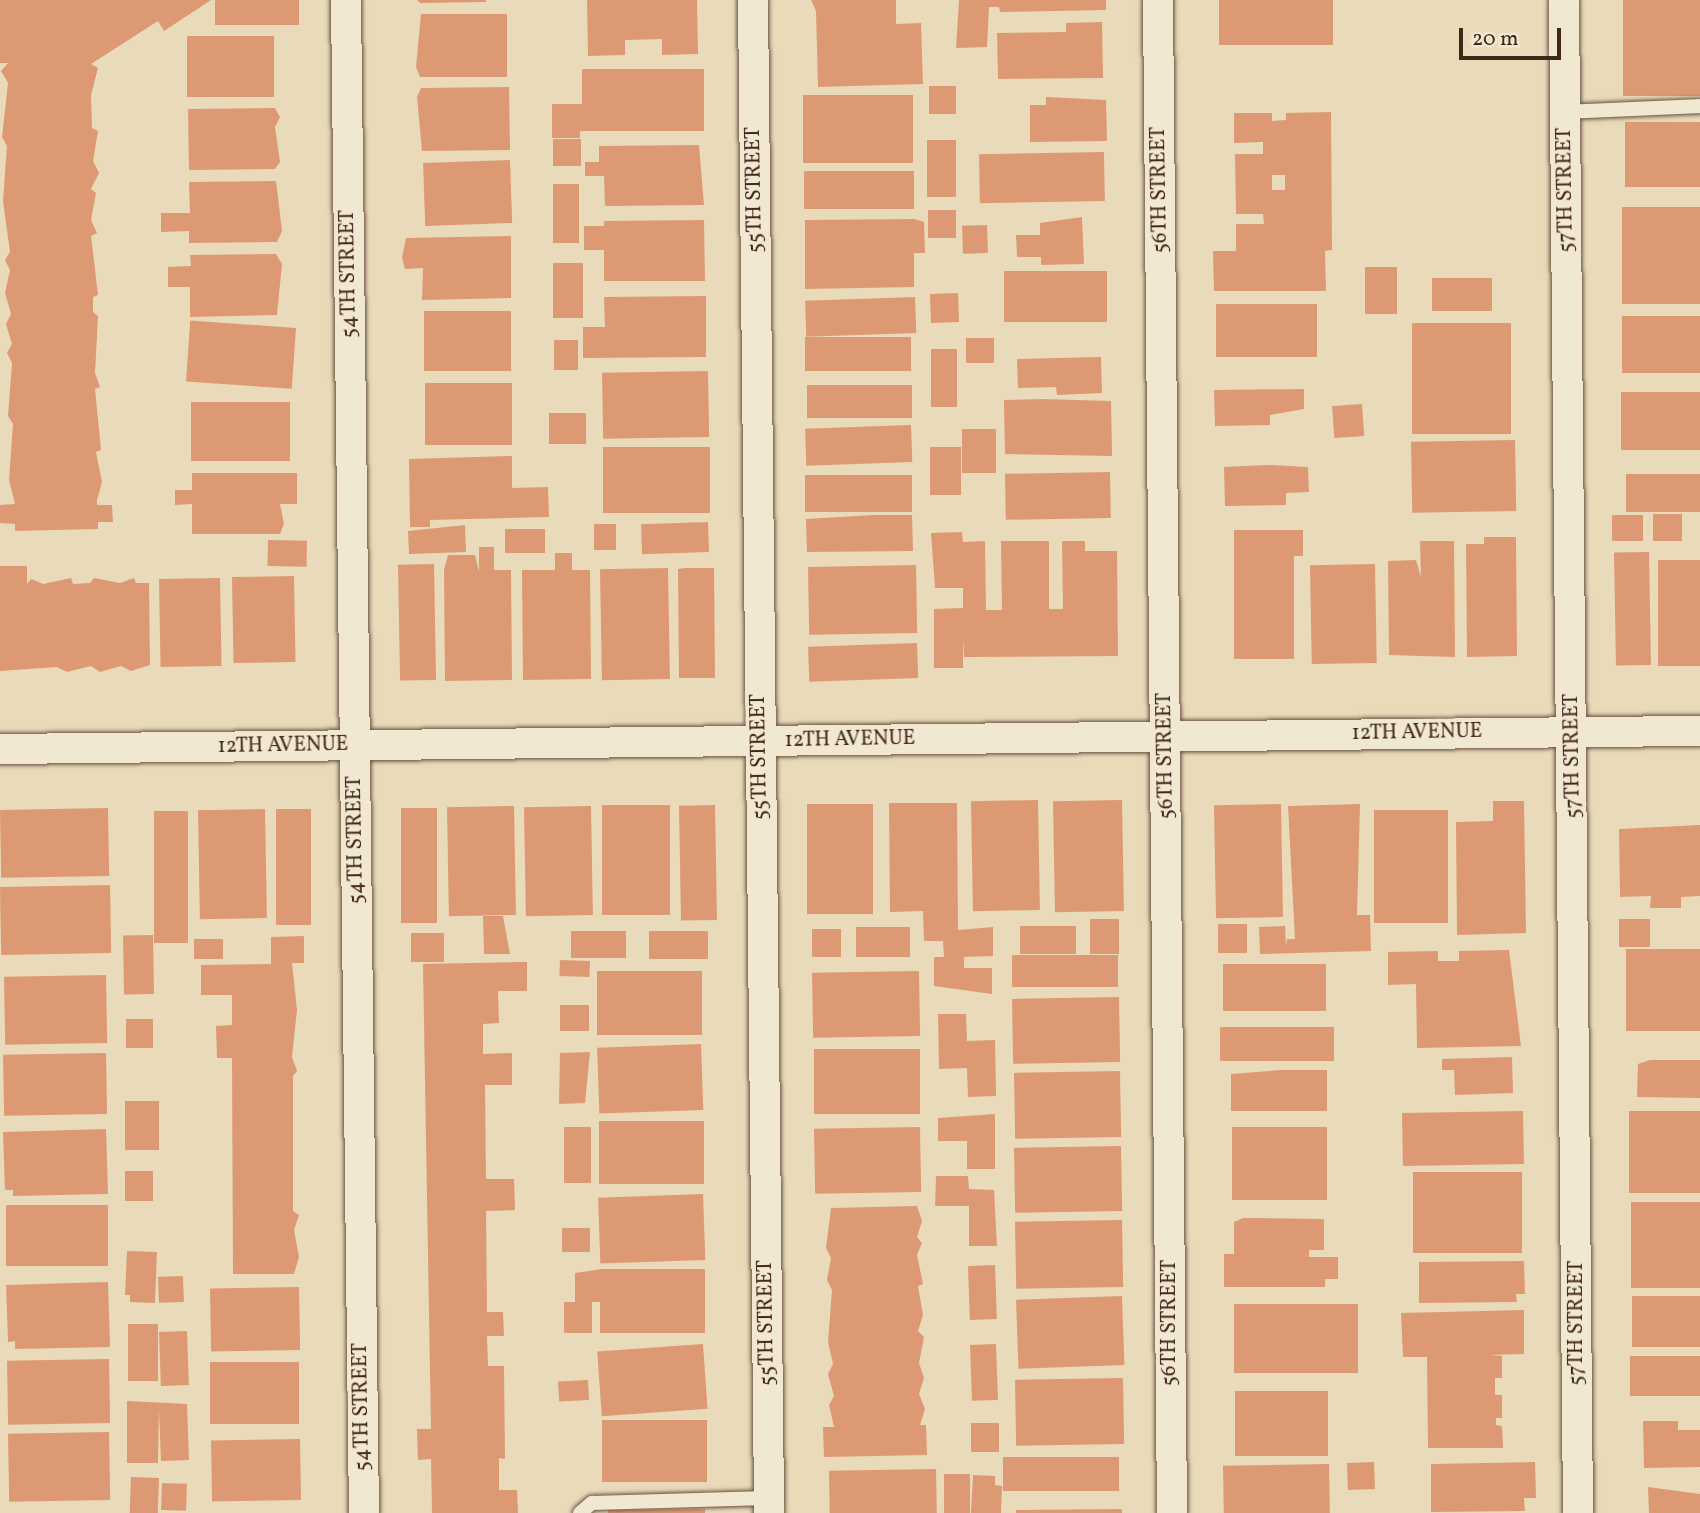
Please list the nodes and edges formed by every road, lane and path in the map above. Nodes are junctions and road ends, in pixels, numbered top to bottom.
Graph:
1 (346, 0) edge
2 (753, 0) edge
3 (1158, 0) edge
4 (1564, 0) edge
5 (1700, 106) edge
6 (1565, 111) junction
7 (1700, 731) edge
8 (1573, 732) junction
9 (1166, 736) junction
10 (760, 741) junction
11 (355, 745) junction
12 (0, 749) edge
13 (769, 1506) edge
14 (363, 1513) edge
15 (580, 1513) edge
16 (1172, 1513) edge
17 (1578, 1513) edge

1 - 11 street, 54TH STREET
2 - 10 street, 55TH STREET
3 - 9 street, 56TH STREET
4 - 6 street, 57TH STREET
5 - 6 lane
6 - 8 street, 57TH STREET
7 - 8 street, 12TH AVENUE
8 - 9 street, 12TH AVENUE
8 - 17 street, 57TH STREET
9 - 10 street, 12TH AVENUE
9 - 16 street, 56TH STREET
10 - 11 street, 12TH AVENUE
10 - 13 street, 55TH STREET
11 - 12 street, 12TH AVENUE
11 - 14 street, 54TH STREET
13 - 15 lane

